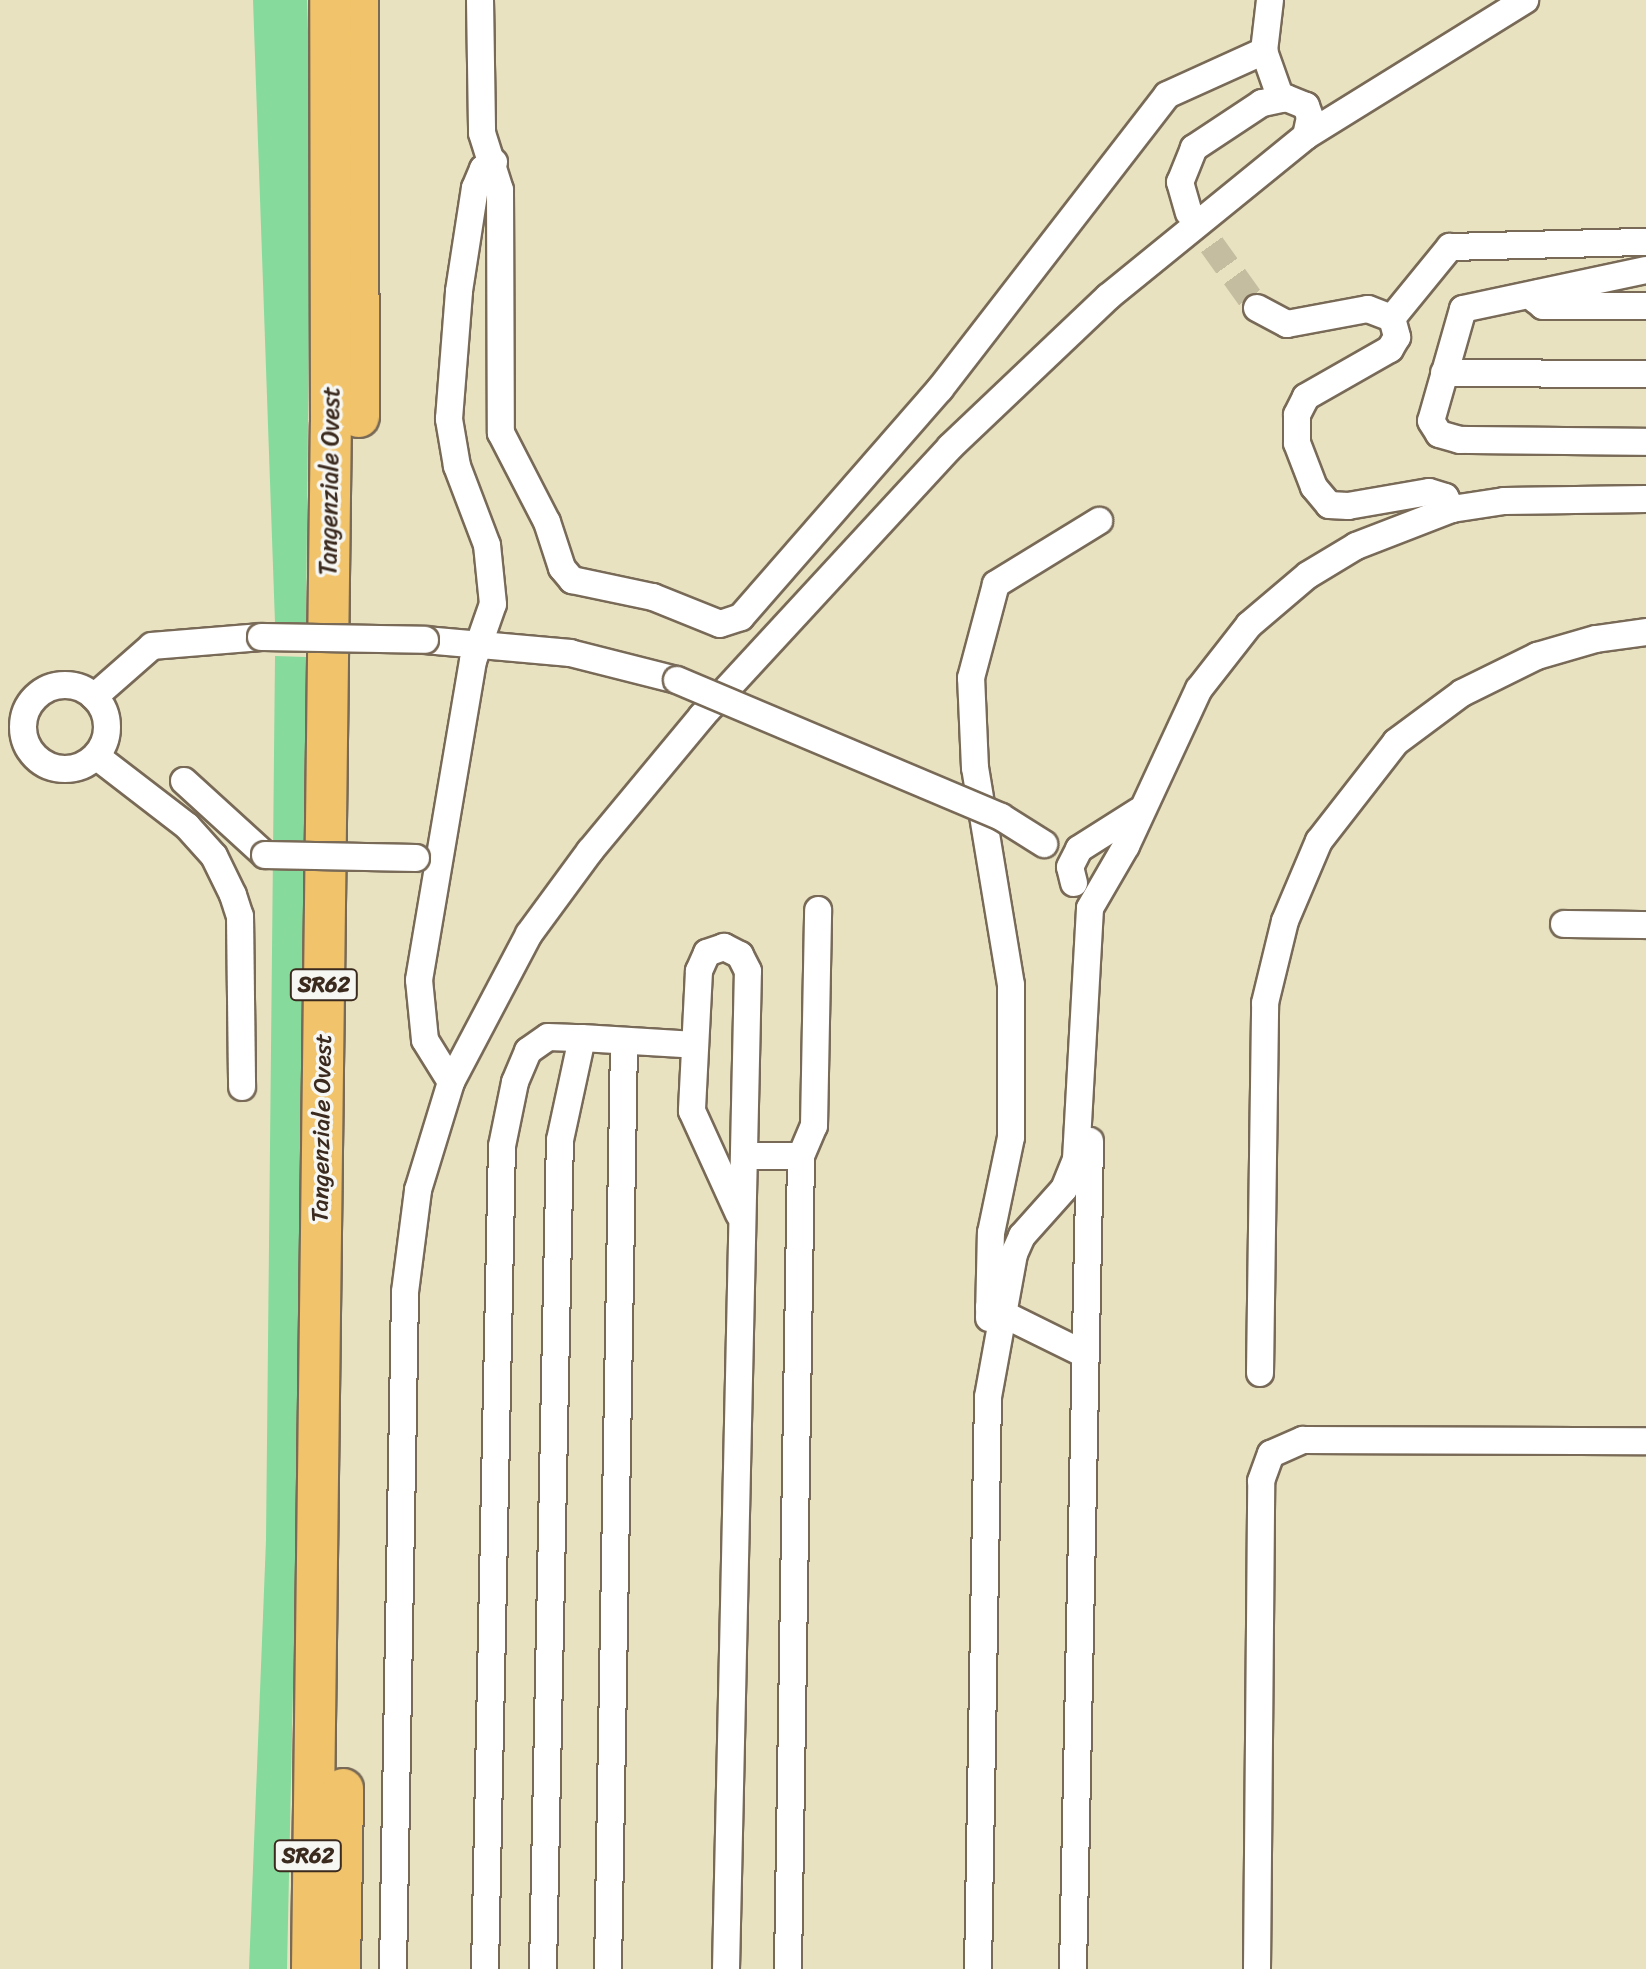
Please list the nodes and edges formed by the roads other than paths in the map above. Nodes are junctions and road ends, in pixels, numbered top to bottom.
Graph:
1 (330, 0) edge
2 (358, 0) edge
3 (480, 0) edge
4 (1270, 0) edge
5 (1525, 0) edge
6 (1264, 51) junction
7 (1281, 99) junction
8 (1306, 136) junction
9 (494, 162) junction
10 (1189, 213) tunnel mouth
11 (1646, 242) edge
12 (1646, 270) edge
13 (1542, 290) junction
14 (1646, 306) edge
15 (1257, 308) tunnel mouth
16 (1392, 318) junction
17 (1444, 373) junction
18 (1646, 374) edge
19 (1646, 442) edge
20 (1646, 499) edge
21 (1452, 509) junction
22 (1099, 521) dead end
23 (1646, 632) edge
24 (479, 643) junction
25 (94, 697) junction
26 (96, 756) junction
27 (184, 781) dead end
28 (1130, 827) junction
29 (428, 860) junction
30 (1074, 883) junction
31 (818, 910) dead end
32 (1564, 924) dead end
33 (1646, 925) edge
34 (1087, 929) junction
35 (582, 1038) junction
36 (624, 1041) junction
37 (695, 1045) junction
38 (1084, 1074) junction
39 (451, 1082) junction
40 (242, 1087) dead end
41 (747, 1156) junction
42 (801, 1156) junction
43 (739, 1214) junction
44 (996, 1310) junction
45 (1084, 1354) junction
46 (1260, 1373) dead end
47 (1646, 1441) edge
48 (317, 1742) junction
49 (298, 1969) edge
50 (312, 1969) edge
51 (340, 1969) edge
52 (393, 1969) edge
53 (485, 1969) edge
54 (543, 1969) edge
55 (608, 1969) edge
56 (726, 1969) edge
57 (788, 1969) edge
58 (978, 1969) edge
59 (1073, 1969) edge
60 (1257, 1969) edge

1 - 48 highway, Tangenziale Ovest / SR62
2 - 51 highway, Tangenziale Ovest / SR62
3 - 9 street
4 - 6 street
5 - 8 street
6 - 7 street
6 - 9 street
7 - 8 street
7 - 10 street
8 - 39 street
9 - 24 street
11 - 16 street
12 - 13 street
13 - 14 street
13 - 17 street
15 - 16 street
16 - 21 street
17 - 18 street
17 - 19 street
20 - 21 street
21 - 28 street
22 - 44 street
23 - 46 street
24 - 25 street, bridge
24 - 29 street
24 - 30 street, bridge
25 - 26 street
25 - 26 street
26 - 40 street
27 - 29 street, bridge
28 - 30 street
28 - 34 street
29 - 39 street
30 - 34 street
31 - 42 street
32 - 33 street
34 - 38 street
35 - 36 street
35 - 53 street
35 - 54 street
36 - 37 street
36 - 55 street
37 - 41 street
37 - 43 street
38 - 44 street
38 - 45 street
39 - 52 street
41 - 42 street
41 - 43 street
42 - 57 street
43 - 56 street
44 - 45 street
44 - 58 street
45 - 59 street
47 - 60 street
48 - 49 highway, SR62
48 - 50 highway, Tangenziale Ovest / SR62

